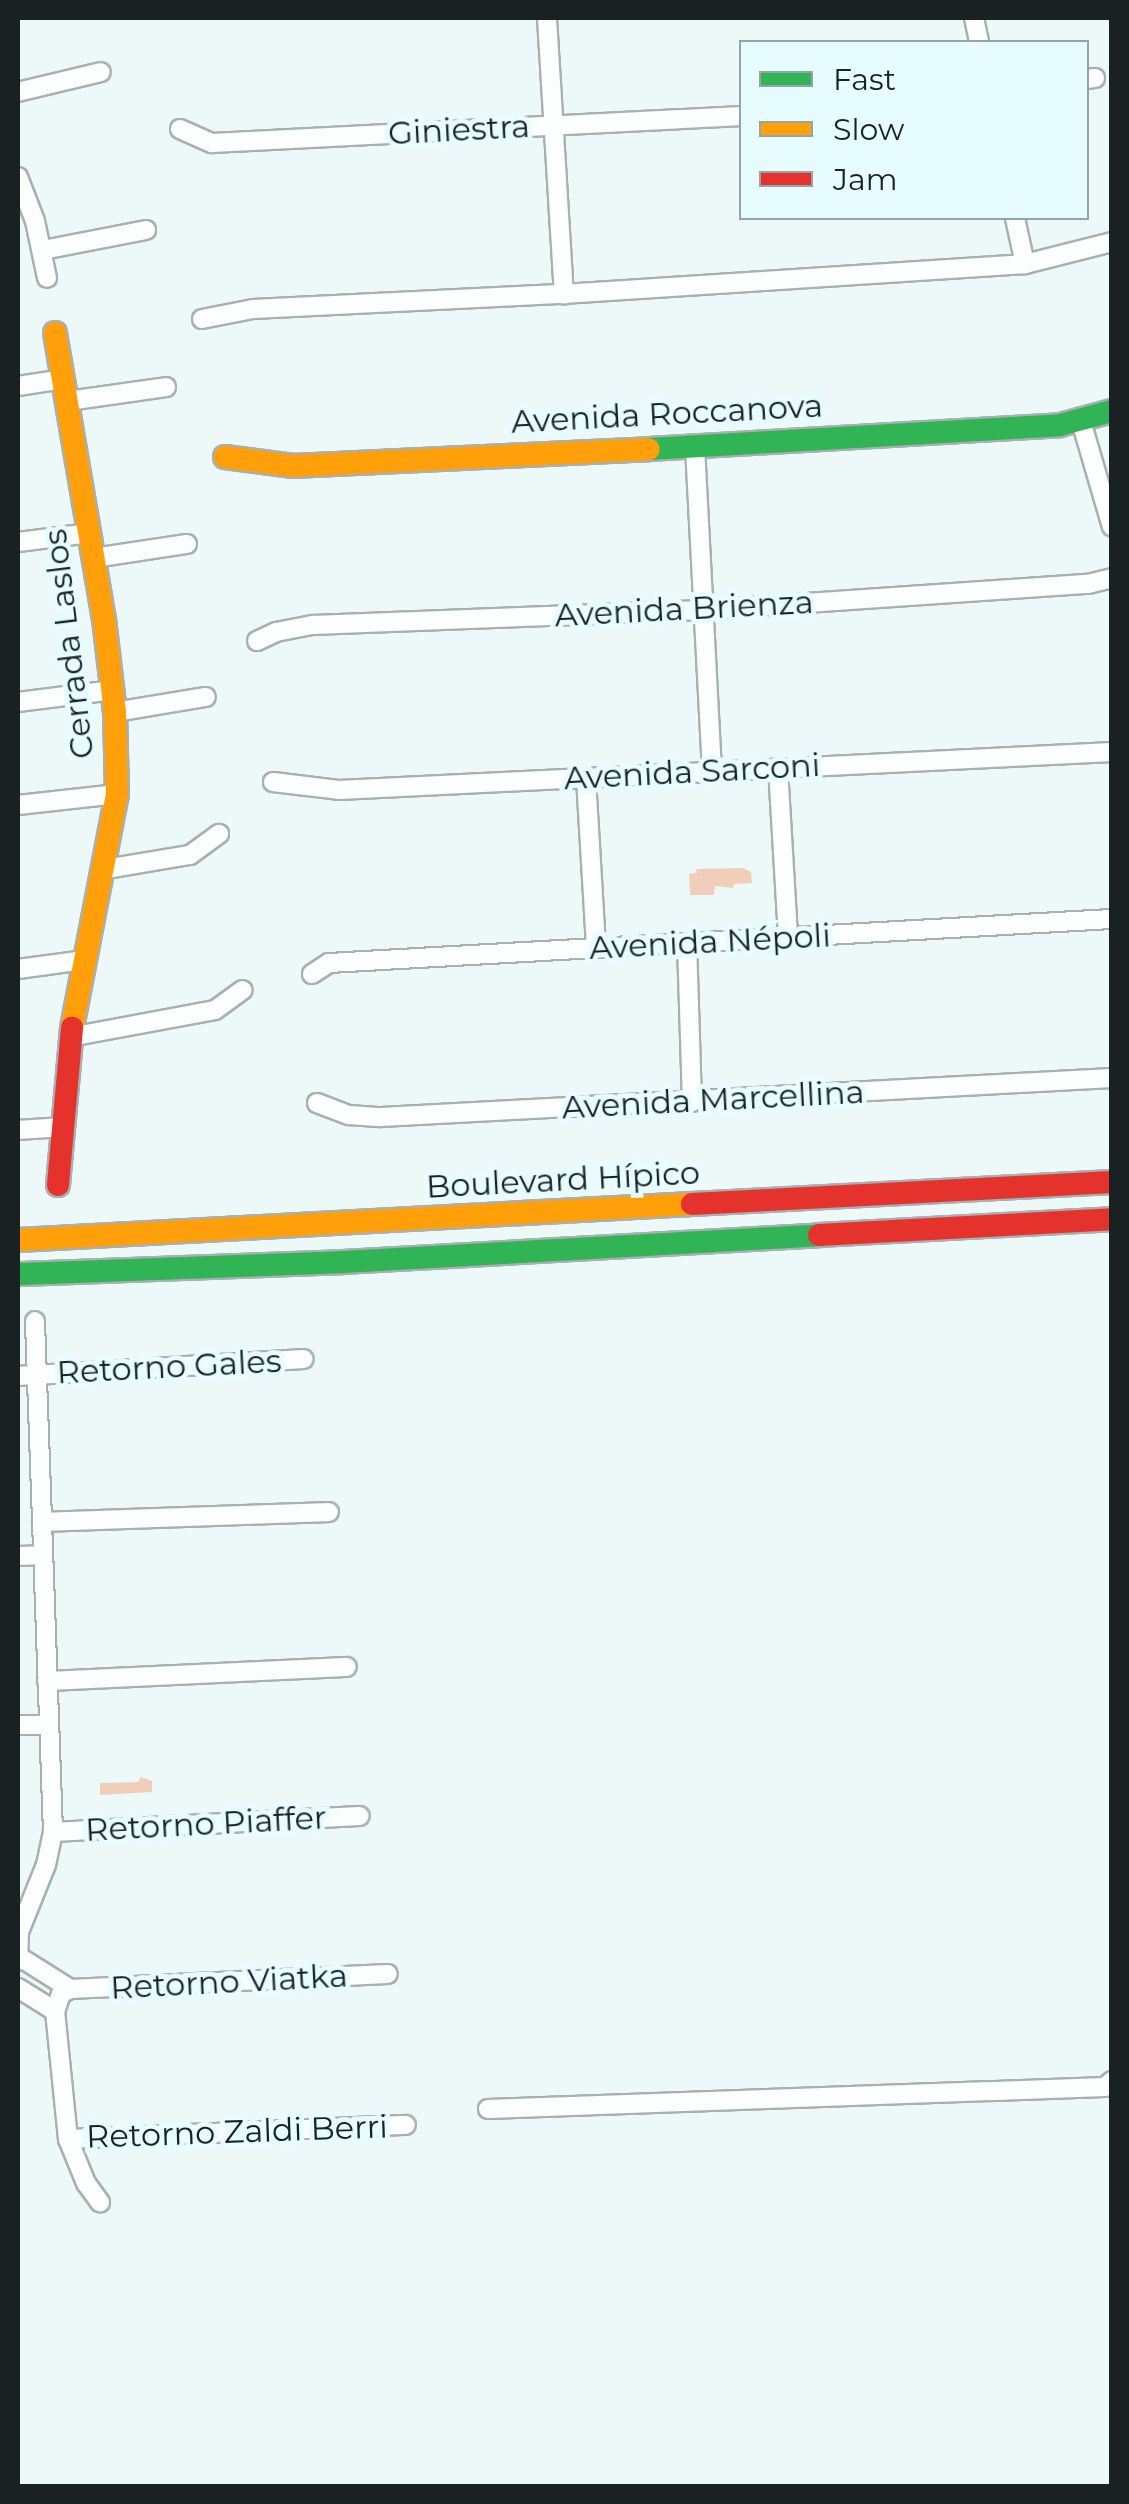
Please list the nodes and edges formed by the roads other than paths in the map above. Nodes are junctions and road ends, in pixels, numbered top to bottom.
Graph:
1 (547, 18) edge
2 (101, 72) dead end
3 (18, 92) edge
4 (739, 116) edge
5 (552, 126) junction
6 (180, 129) dead end
7 (18, 177) edge
8 (1015, 220) edge
9 (26, 222) edge
10 (146, 230) dead end
11 (1112, 242) edge
12 (43, 250) junction
13 (1025, 264) junction
14 (48, 278) dead end
15 (564, 294) junction
16 (202, 319) dead end
17 (54, 332) dead end
18 (18, 386) edge
19 (166, 388) dead end
20 (66, 390) junction
21 (1112, 411) edge
22 (1080, 422) junction
23 (696, 446) junction
24 (224, 457) dead end
25 (1112, 527) edge
26 (90, 533) junction
27 (18, 542) edge
28 (187, 544) dead end
29 (94, 558) junction
30 (1112, 578) edge
31 (704, 610) junction
32 (257, 641) dead end
33 (206, 698) dead end
34 (114, 701) junction
35 (18, 702) edge
36 (1112, 752) edge
37 (778, 768) junction
38 (712, 772) junction
39 (586, 778) junction
40 (273, 782) dead end
41 (117, 794) junction
42 (18, 805) edge
43 (219, 834) dead end
44 (106, 869) junction
45 (1112, 919) edge
46 (788, 938) junction
47 (687, 943) junction
48 (596, 948) junction
49 (84, 960) junction
50 (18, 969) edge
51 (312, 974) dead end
52 (244, 990) dead end
53 (70, 1037) junction
54 (1112, 1078) edge
55 (692, 1102) junction
56 (317, 1103) dead end
57 (63, 1127) junction
58 (18, 1130) edge
59 (1112, 1182) edge
60 (58, 1186) dead end
61 (1112, 1219) edge
62 (18, 1240) edge
63 (18, 1274) edge
64 (36, 1321) dead end
65 (303, 1359) dead end
66 (27, 1375) edge
67 (330, 1512) dead end
68 (42, 1522) junction
69 (18, 1556) edge
70 (43, 1556) junction
71 (347, 1667) dead end
72 (48, 1682) junction
73 (49, 1725) junction
74 (18, 1726) edge
75 (360, 1816) dead end
76 (52, 1832) junction
77 (26, 1897) edge
78 (18, 1932) edge
79 (18, 1958) edge
80 (388, 1974) dead end
81 (18, 1988) edge
82 (70, 1989) junction
83 (55, 2011) junction
84 (1112, 2081) edge
85 (488, 2109) dead end
86 (406, 2125) dead end
87 (68, 2138) junction
88 (100, 2202) dead end

1 - 5 street
2 - 3 street
4 - 5 street, Giniestra
5 - 6 street, Giniestra
5 - 15 street
7 - 9 street
8 - 13 street
9 - 12 street
10 - 12 street
11 - 13 street
12 - 14 street
13 - 15 street
15 - 16 street
17 - 20 street, Cerrada Laslos
18 - 20 street
19 - 20 street
20 - 26 street, Cerrada Laslos
21 - 22 street, Avenida Roccanova
22 - 23 street, Avenida Roccanova
22 - 25 street
23 - 24 street, Avenida Roccanova
23 - 31 street
26 - 27 street
26 - 29 street, Cerrada Laslos
28 - 29 street
29 - 34 street, Cerrada Laslos
30 - 31 street, Avenida Brienza
31 - 32 street, Avenida Brienza
31 - 38 street
33 - 34 street
34 - 35 street
34 - 41 street, Cerrada Laslos
36 - 37 street, Avenida Sarconi
37 - 38 street, Avenida Sarconi
37 - 46 street
38 - 39 street, Avenida Sarconi
39 - 40 street, Avenida Sarconi
39 - 48 street
41 - 42 street
41 - 44 street, Cerrada Laslos
43 - 44 street
44 - 49 street, Cerrada Laslos
45 - 46 street, Avenida Népoli
46 - 47 street, Avenida Népoli
47 - 48 street, Avenida Népoli
47 - 55 street
48 - 51 street, Avenida Népoli
49 - 50 street
49 - 53 street, Cerrada Laslos
52 - 53 street
53 - 57 street, Cerrada Laslos
54 - 55 street, Avenida Marcellina
55 - 56 street, Avenida Marcellina
57 - 58 street
57 - 60 street, Cerrada Laslos
59 - 62 street, Boulevard Hípico
61 - 63 street
64 - 66 street
65 - 66 street, Retorno Gales
66 - 68 street
67 - 68 street
68 - 70 street
69 - 70 street
70 - 72 street
71 - 72 street
72 - 73 street
73 - 74 street
73 - 76 street
75 - 76 street, Retorno Piaffer
76 - 77 street
77 - 78 street
78 - 79 street
79 - 82 street
80 - 82 street, Retorno Viatka
81 - 83 street
82 - 83 street
83 - 87 street
84 - 85 street
86 - 87 street, Retorno Zaldi Berri
87 - 88 street

